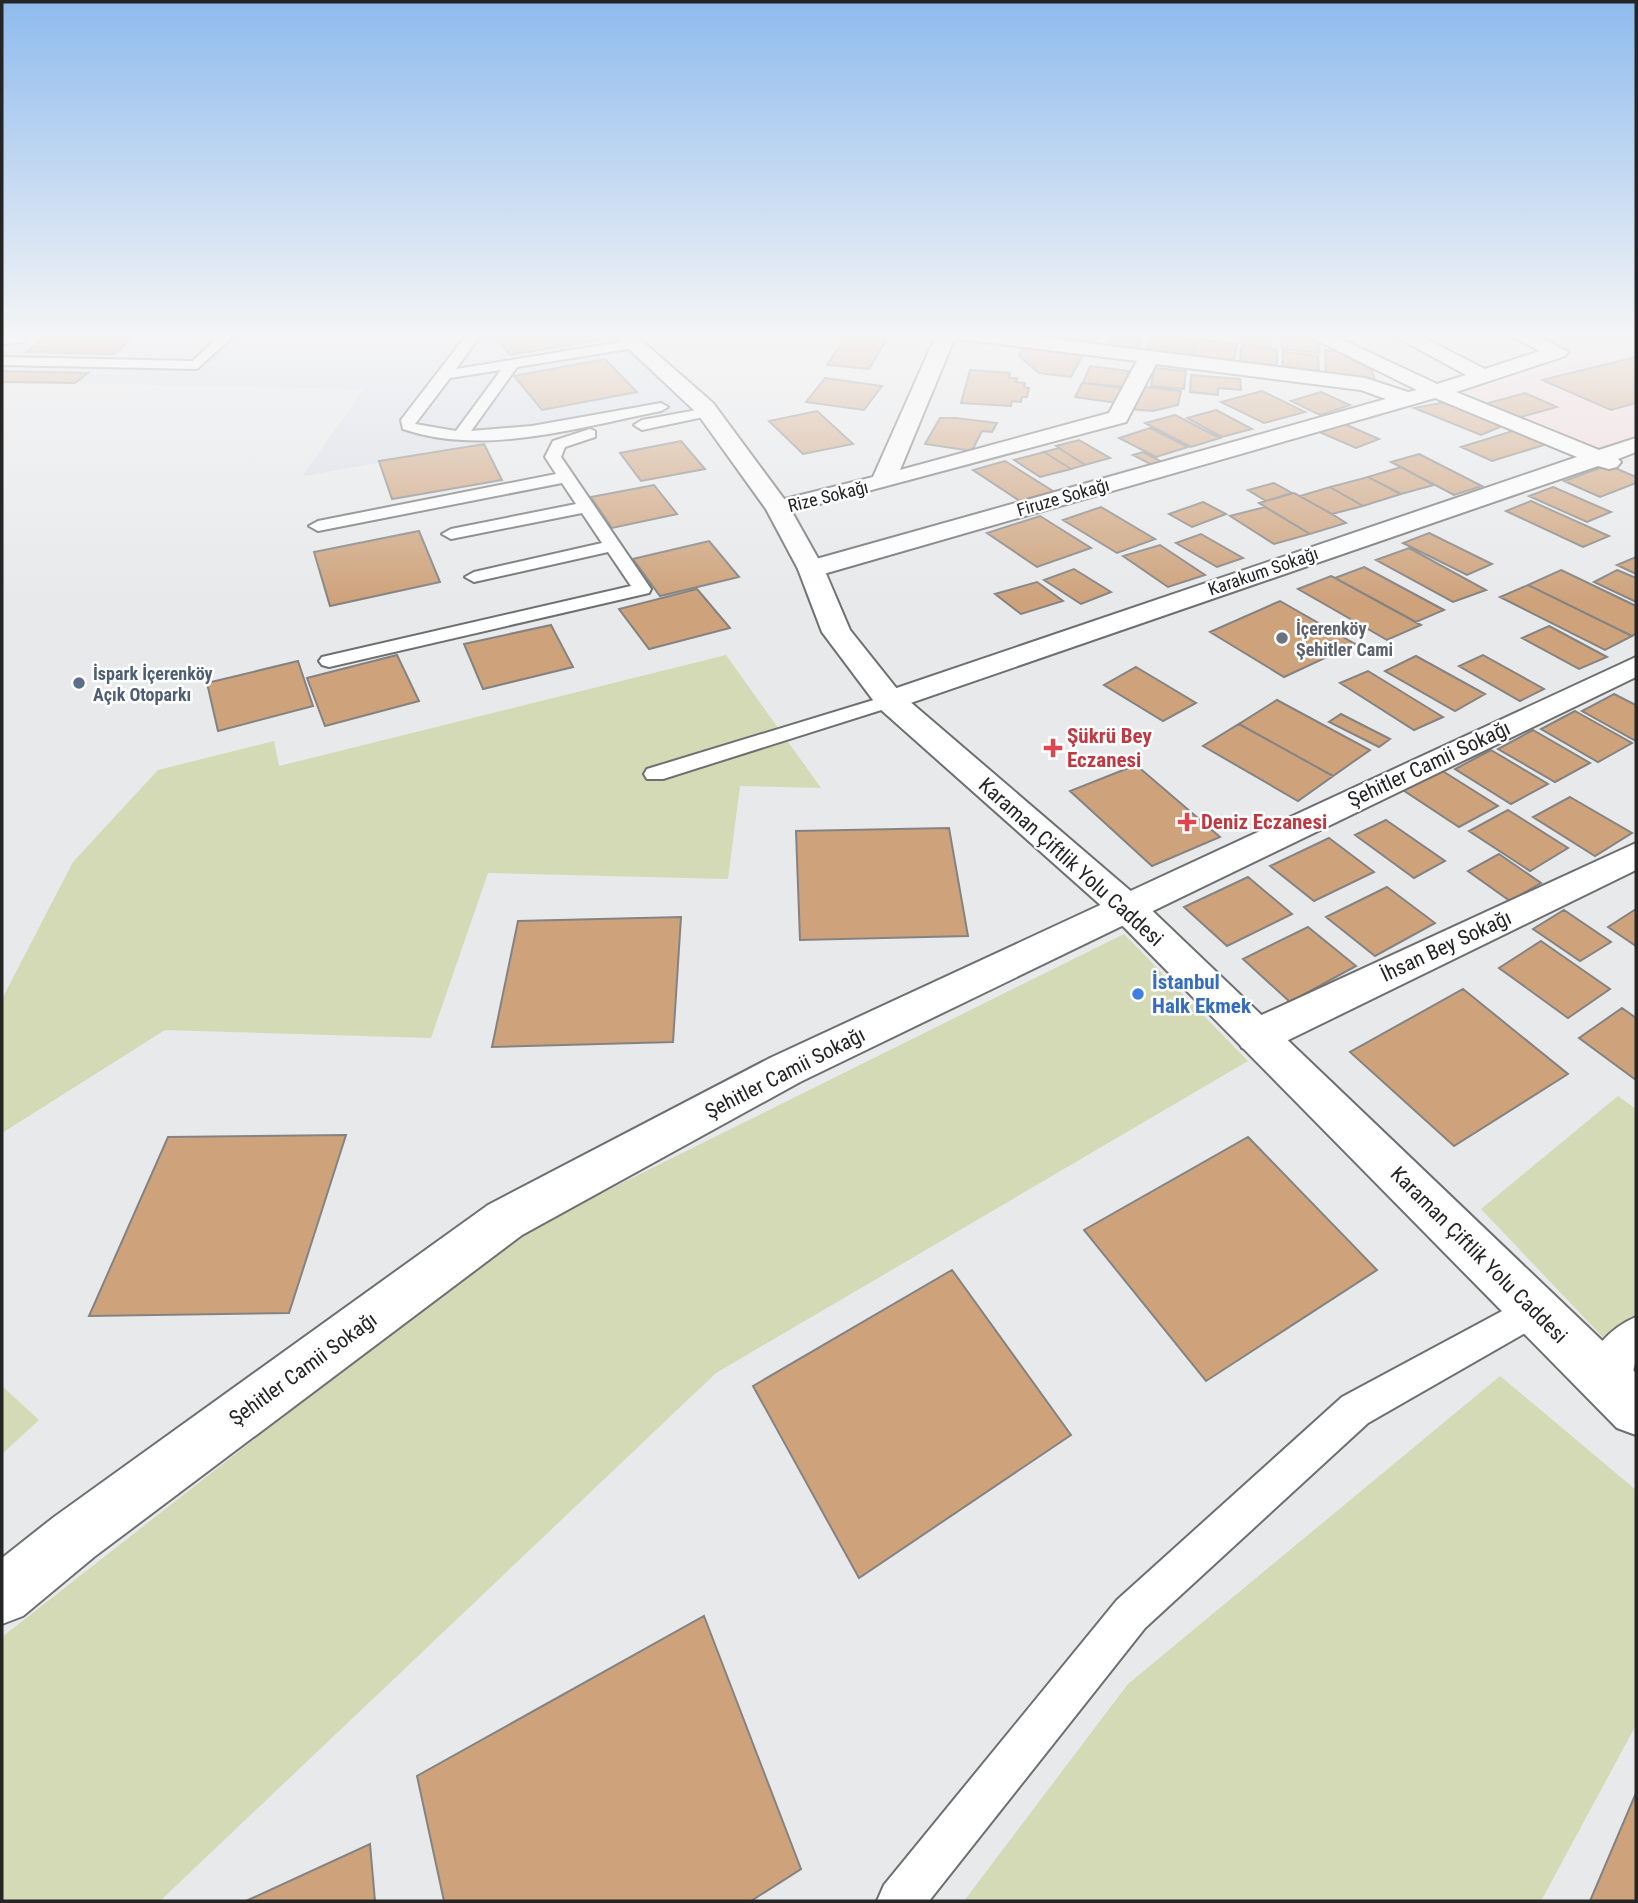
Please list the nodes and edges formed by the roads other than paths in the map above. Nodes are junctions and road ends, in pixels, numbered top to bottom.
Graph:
1 (408, 422) edge
2 (470, 422) edge
3 (580, 422) edge
4 (654, 422) edge
5 (715, 422) edge
6 (909, 422) edge
7 (1101, 422) edge
8 (1327, 422) edge
9 (1511, 422) edge
10 (461, 434) junction
11 (1630, 457) edge
12 (1599, 458) junction
13 (566, 477) junction
14 (883, 482) junction
15 (586, 507) junction
16 (778, 508) junction
17 (318, 526) dead end
18 (451, 534) dead end
19 (613, 546) junction
20 (811, 569) junction
21 (474, 577) dead end
22 (329, 661) dead end
23 (1636, 666) edge
24 (890, 701) junction
25 (655, 774) dead end
26 (1636, 855) edge
27 (1126, 908) junction
28 (1256, 1036) junction
29 (1534, 1310) junction
30 (1636, 1342) edge
31 (1621, 1394) edge
32 (2, 1595) edge
33 (900, 1901) edge

1 - 10 lane
2 - 10 lane
3 - 10 lane
4 - 13 lane
5 - 16 street, Karaman Çiftlik Yolu Caddesi
6 - 14 street, Rize Sokağı
7 - 14 street
8 - 20 street, Firuze Sokağı
9 - 12 street
11 - 12 street, Karakum Sokağı
12 - 24 street, Karakum Sokağı
13 - 15 lane
13 - 17 lane
14 - 16 street, Rize Sokağı
15 - 18 lane
15 - 19 lane
16 - 20 street, Karaman Çiftlik Yolu Caddesi
19 - 21 lane
19 - 22 lane
20 - 24 street, Karaman Çiftlik Yolu Caddesi
23 - 27 street, Şehitler Camii Sokağı
24 - 25 lane
24 - 27 street, Karaman Çiftlik Yolu Caddesi
26 - 28 street, İhsan Bey Sokağı
27 - 28 street, Karaman Çiftlik Yolu Caddesi
27 - 32 street, Şehitler Camii Sokağı
28 - 29 street, Karaman Çiftlik Yolu Caddesi
29 - 31 street, Karaman Çiftlik Yolu Caddesi
29 - 33 lane
30 - 31 street

